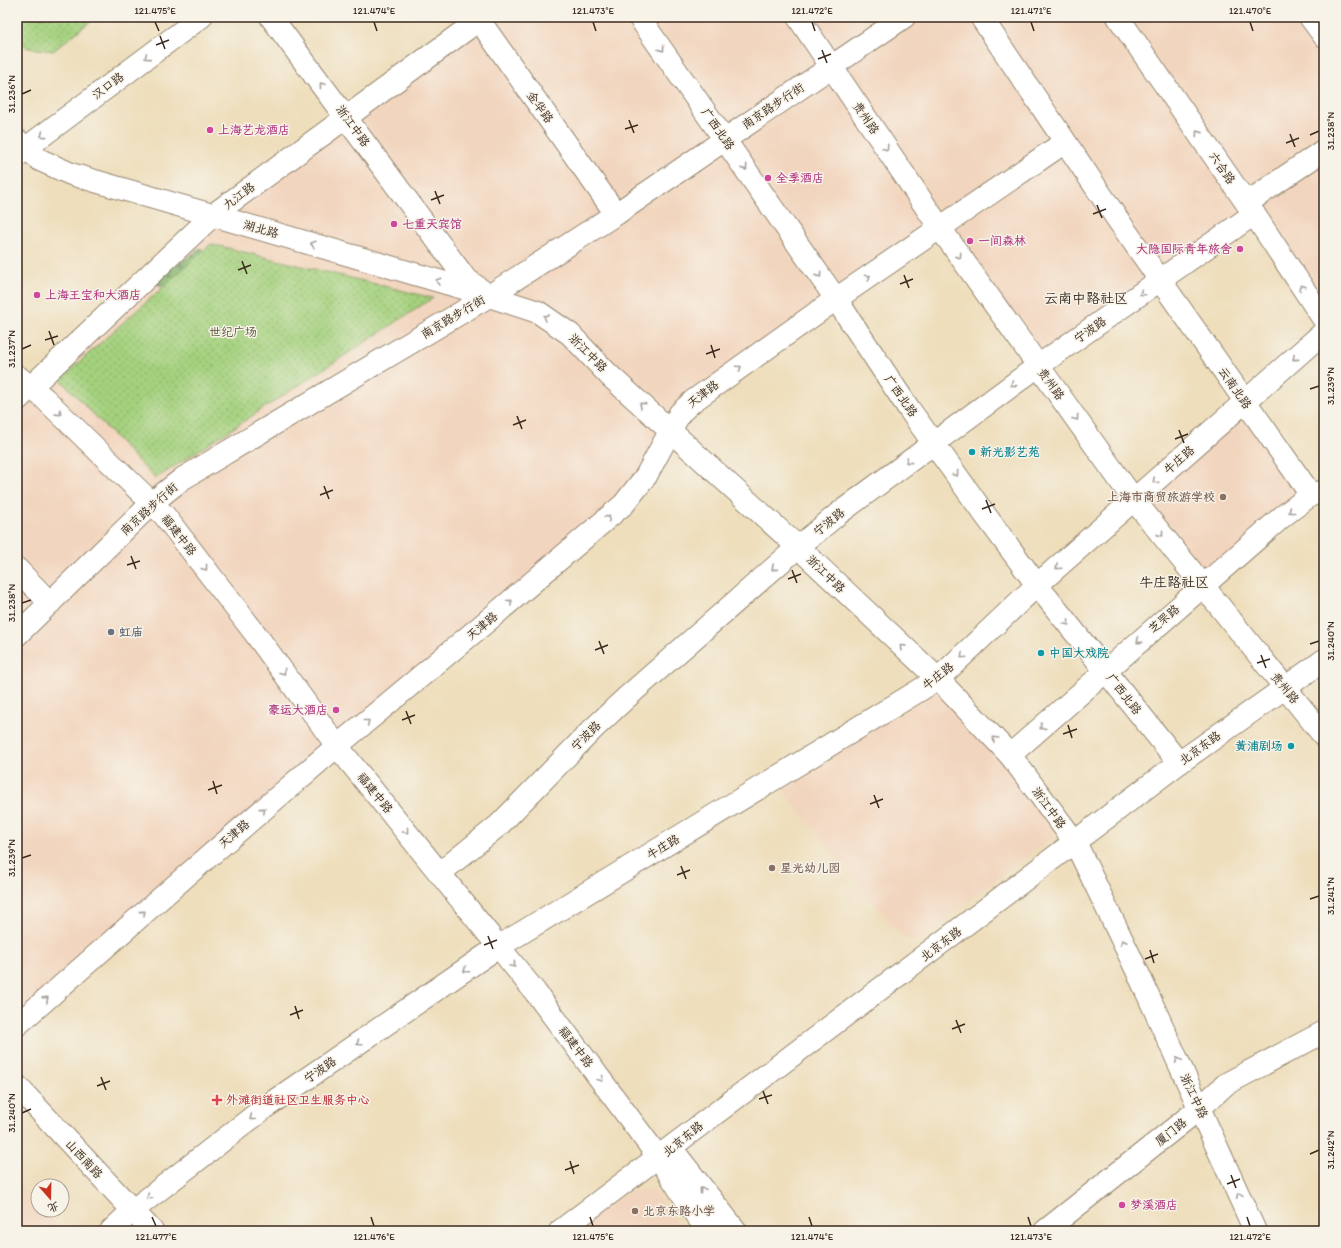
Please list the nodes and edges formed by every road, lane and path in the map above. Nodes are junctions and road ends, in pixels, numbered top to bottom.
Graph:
1 (201, 17) edge
2 (271, 17) edge
3 (639, 17) edge
4 (798, 17) edge
5 (904, 17) edge
6 (981, 17) edge
7 (1118, 17) edge
8 (1310, 17) edge
9 (481, 19) edge
10 (1324, 36) edge
11 (831, 66) junction
12 (346, 116) junction
13 (724, 139) junction
14 (1065, 142) junction
15 (20, 148) edge
16 (1324, 150) edge
17 (1250, 209) junction
18 (616, 214) junction
19 (213, 215) junction
20 (940, 228) junction
21 (1159, 280) junction
22 (489, 296) junction
23 (836, 299) junction
24 (1324, 320) edge
25 (1324, 332) edge
26 (1038, 366) junction
27 (21, 388) edge
28 (1245, 401) junction
29 (670, 431) junction
30 (933, 443) junction
31 (1317, 493) edge
32 (1134, 500) junction
33 (153, 502) junction
34 (798, 547) junction
35 (17, 569) edge
36 (1038, 585) junction
37 (1203, 586) junction
38 (50, 603) junction
39 (17, 634) edge
40 (1324, 660) edge
41 (1105, 671) junction
42 (938, 680) junction
43 (1284, 687) junction
44 (1324, 736) edge
45 (337, 746) junction
46 (1010, 755) junction
47 (1179, 763) junction
48 (1074, 842) junction
49 (440, 873) junction
50 (498, 947) junction
51 (17, 1025) edge
52 (1324, 1032) edge
53 (17, 1086) edge
54 (1200, 1108) junction
55 (663, 1156) junction
56 (132, 1211) junction
57 (700, 1226) edge
58 (111, 1231) edge
59 (152, 1231) edge
60 (560, 1231) edge
61 (736, 1231) edge
62 (1046, 1231) edge
63 (1255, 1231) edge

1 -> 15 street, 汉口路
12 -> 2 street, 浙江中路
3 -> 13 street, 广西北路
4 - 11 street, 贵州路
5 - 11 street, 南京路步行街
6 - 14 street, 云南北路
17 -> 7 street, 六合路
8 - 10 street
9 - 12 street, 九江路
9 - 18 street, 金华路
11 - 13 street, 南京路步行街
11 -> 20 street, 贵州路
12 - 19 street, 九江路
12 - 22 street, 浙江中路
13 - 18 street, 南京路步行街
13 -> 23 street, 广西北路
14 - 20 street, 天津路
14 - 21 street, 云南北路
15 - 19 street, 湖北路
16 - 17 street, 宁波路
17 - 21 street, 宁波路
24 -> 17 street, 六合路
18 - 22 street, 南京路步行街
22 -> 19 street, 湖北路
19 - 27 street, 九江路
23 -> 20 street, 天津路
20 -> 26 street, 贵州路
21 -> 26 street, 宁波路
21 - 28 street, 云南北路
29 -> 22 street, 浙江中路
22 - 33 street, 南京路步行街
29 -> 23 street, 天津路
23 - 30 street, 广西北路
25 -> 28 street, 牛庄路
26 -> 30 street, 宁波路
26 -> 32 street, 贵州路
27 -> 33 street, 福建中路
28 - 31 street, 云南北路
28 -> 32 street, 牛庄路
29 - 34 street, 浙江中路
45 -> 29 street, 天津路
30 -> 34 street, 宁波路
30 -> 36 street, 广西北路
31 -> 37 street, 芝罘路
32 -> 36 street, 牛庄路
32 -> 37 street, 贵州路
33 - 38 street, 南京路步行街
33 -> 45 street, 福建中路
42 -> 34 street, 浙江中路
34 -> 49 street, 宁波路
35 - 38 street
36 -> 41 street, 广西北路
36 -> 42 street, 牛庄路
37 -> 41 street, 芝罘路
37 - 43 street, 贵州路
38 - 39 street, 南京路步行街
40 - 43 street, 北京东路
41 -> 46 street, 芝罘路
41 - 47 street, 广西北路
46 -> 42 street, 浙江中路
42 - 50 street, 牛庄路
43 - 44 street, 贵州路
43 - 47 street, 北京东路
45 -> 49 street, 福建中路
51 -> 45 street, 天津路
46 - 48 street, 浙江中路
47 - 48 street, 北京东路
54 -> 48 street, 浙江中路
48 - 55 street, 北京东路
49 - 50 street, 福建中路
50 -> 55 street, 福建中路
50 -> 56 street, 宁波路
52 - 54 street, 厦门路
53 - 56 street, 山西南路
54 - 62 street, 厦门路
63 -> 54 street, 浙江中路
55 - 57 street, 福建中路
55 - 60 street, 北京东路
61 -> 55 street, 福建中路
56 - 58 street, 宁波路
56 - 59 street, 山西南路

